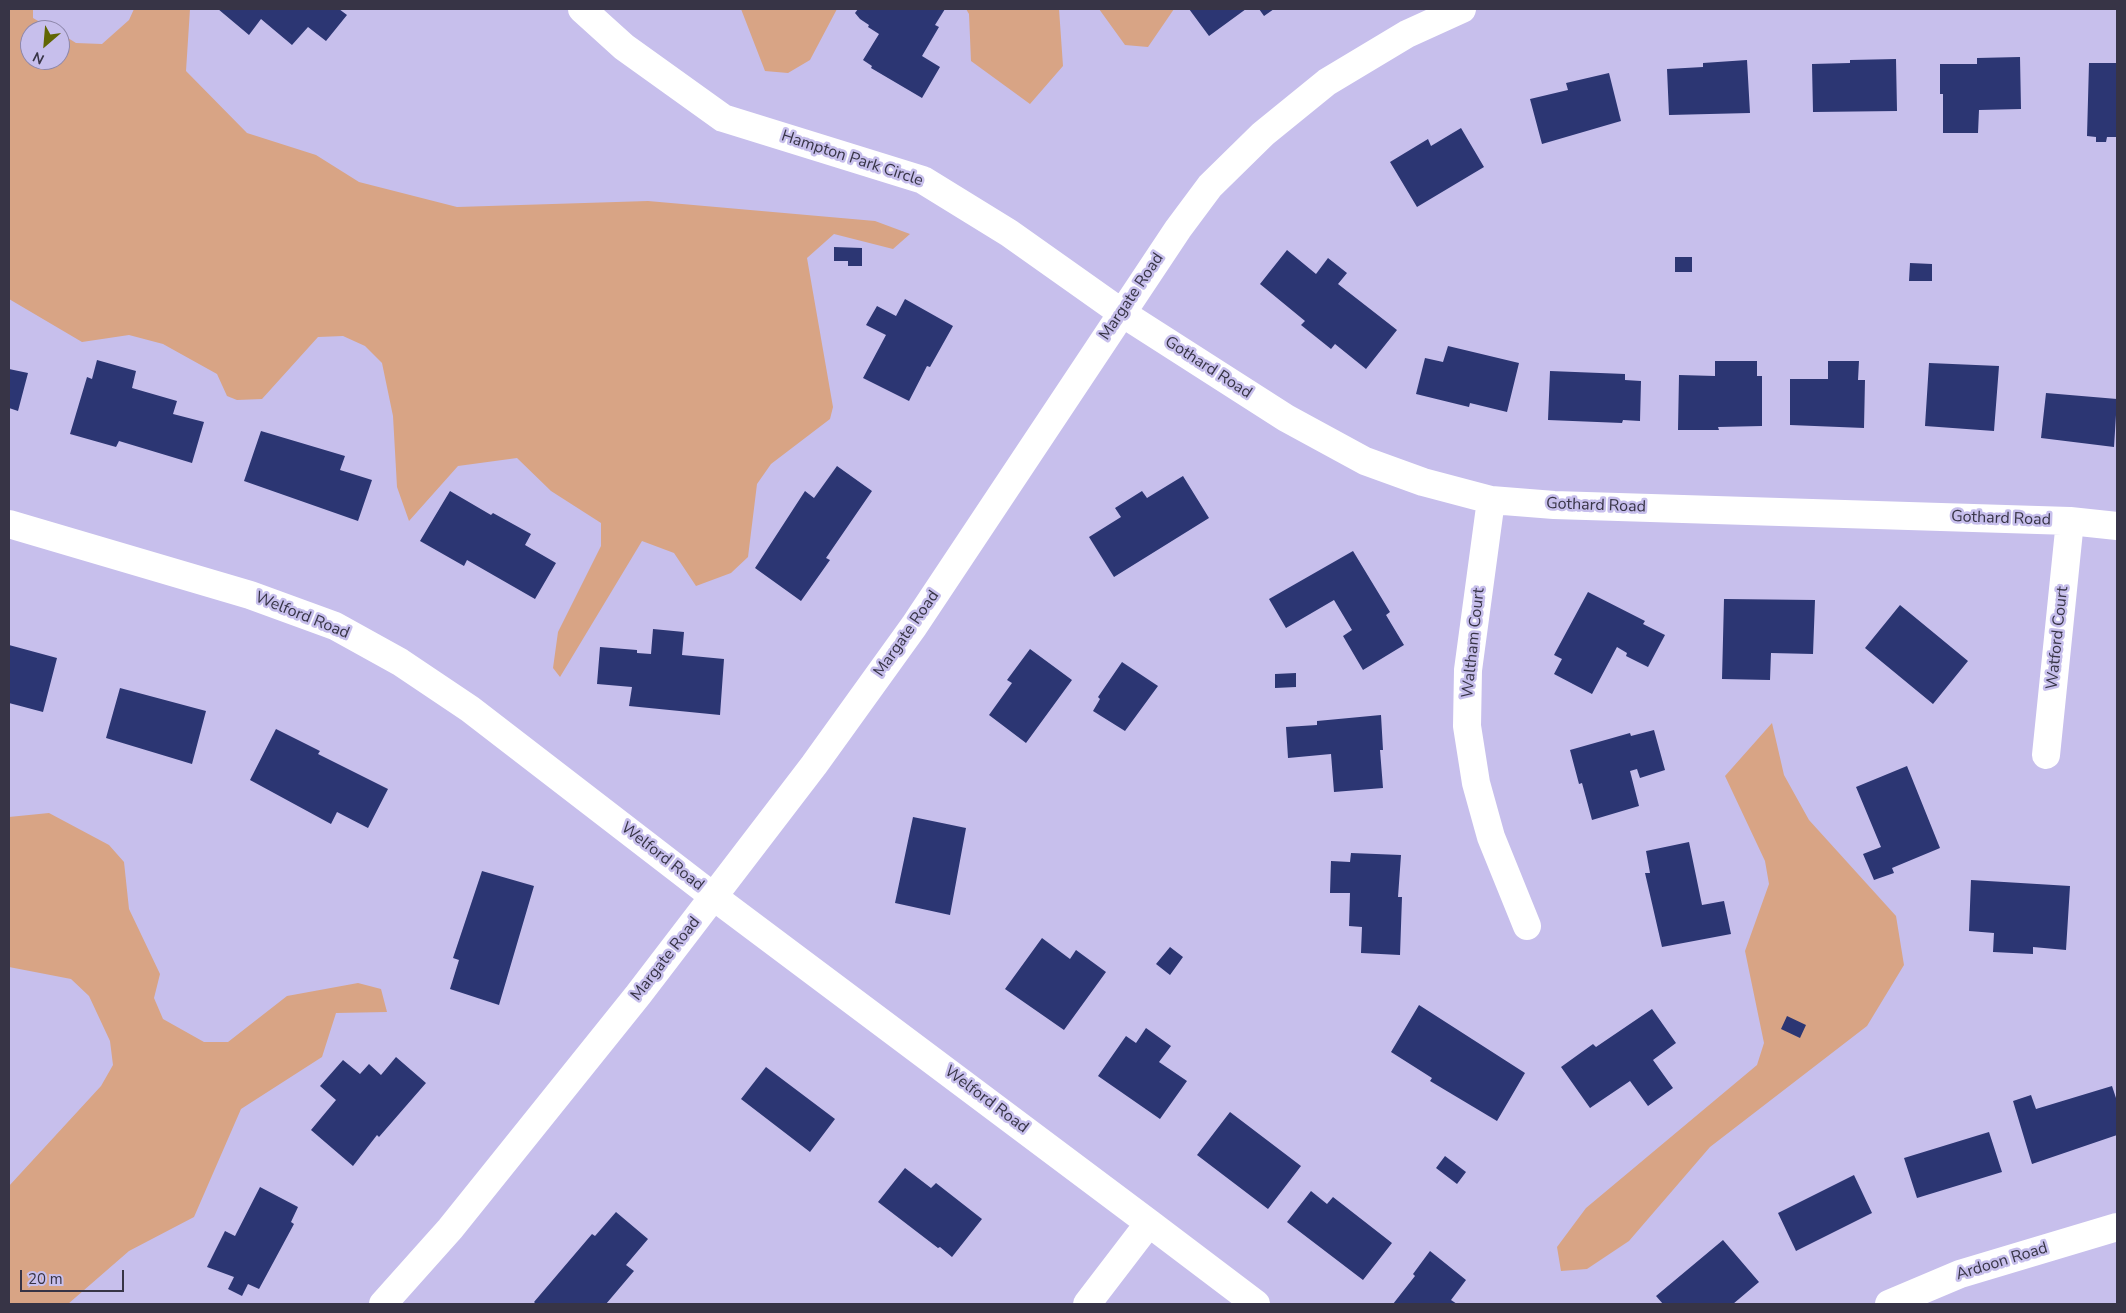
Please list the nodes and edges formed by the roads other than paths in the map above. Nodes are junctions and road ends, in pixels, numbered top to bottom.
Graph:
1 (582, 9) edge
2 (1462, 9) edge
3 (1122, 313) junction
4 (1491, 500) junction
5 (2070, 521) junction
6 (9, 524) edge
7 (2117, 526) edge
8 (2046, 755) dead end
9 (714, 897) junction
10 (1526, 926) dead end
11 (1150, 1223) junction
12 (2117, 1227) edge
13 (383, 1304) edge
14 (1087, 1304) edge
15 (1256, 1304) edge
16 (1889, 1304) edge

1 - 3 street, Hampton Park Circle
2 - 3 street, Margate Road
3 - 4 street, Gothard Road
3 - 9 street, Margate Road
4 - 5 street, Gothard Road
4 - 10 street, Waltham Court
5 - 7 street, Gothard Road
5 - 8 street, Watford Court
6 - 9 street, Welford Road
9 - 11 street, Welford Road
9 - 13 street, Margate Road
11 - 14 street
11 - 15 street, Welford Road
12 - 16 street, Ardoon Road

